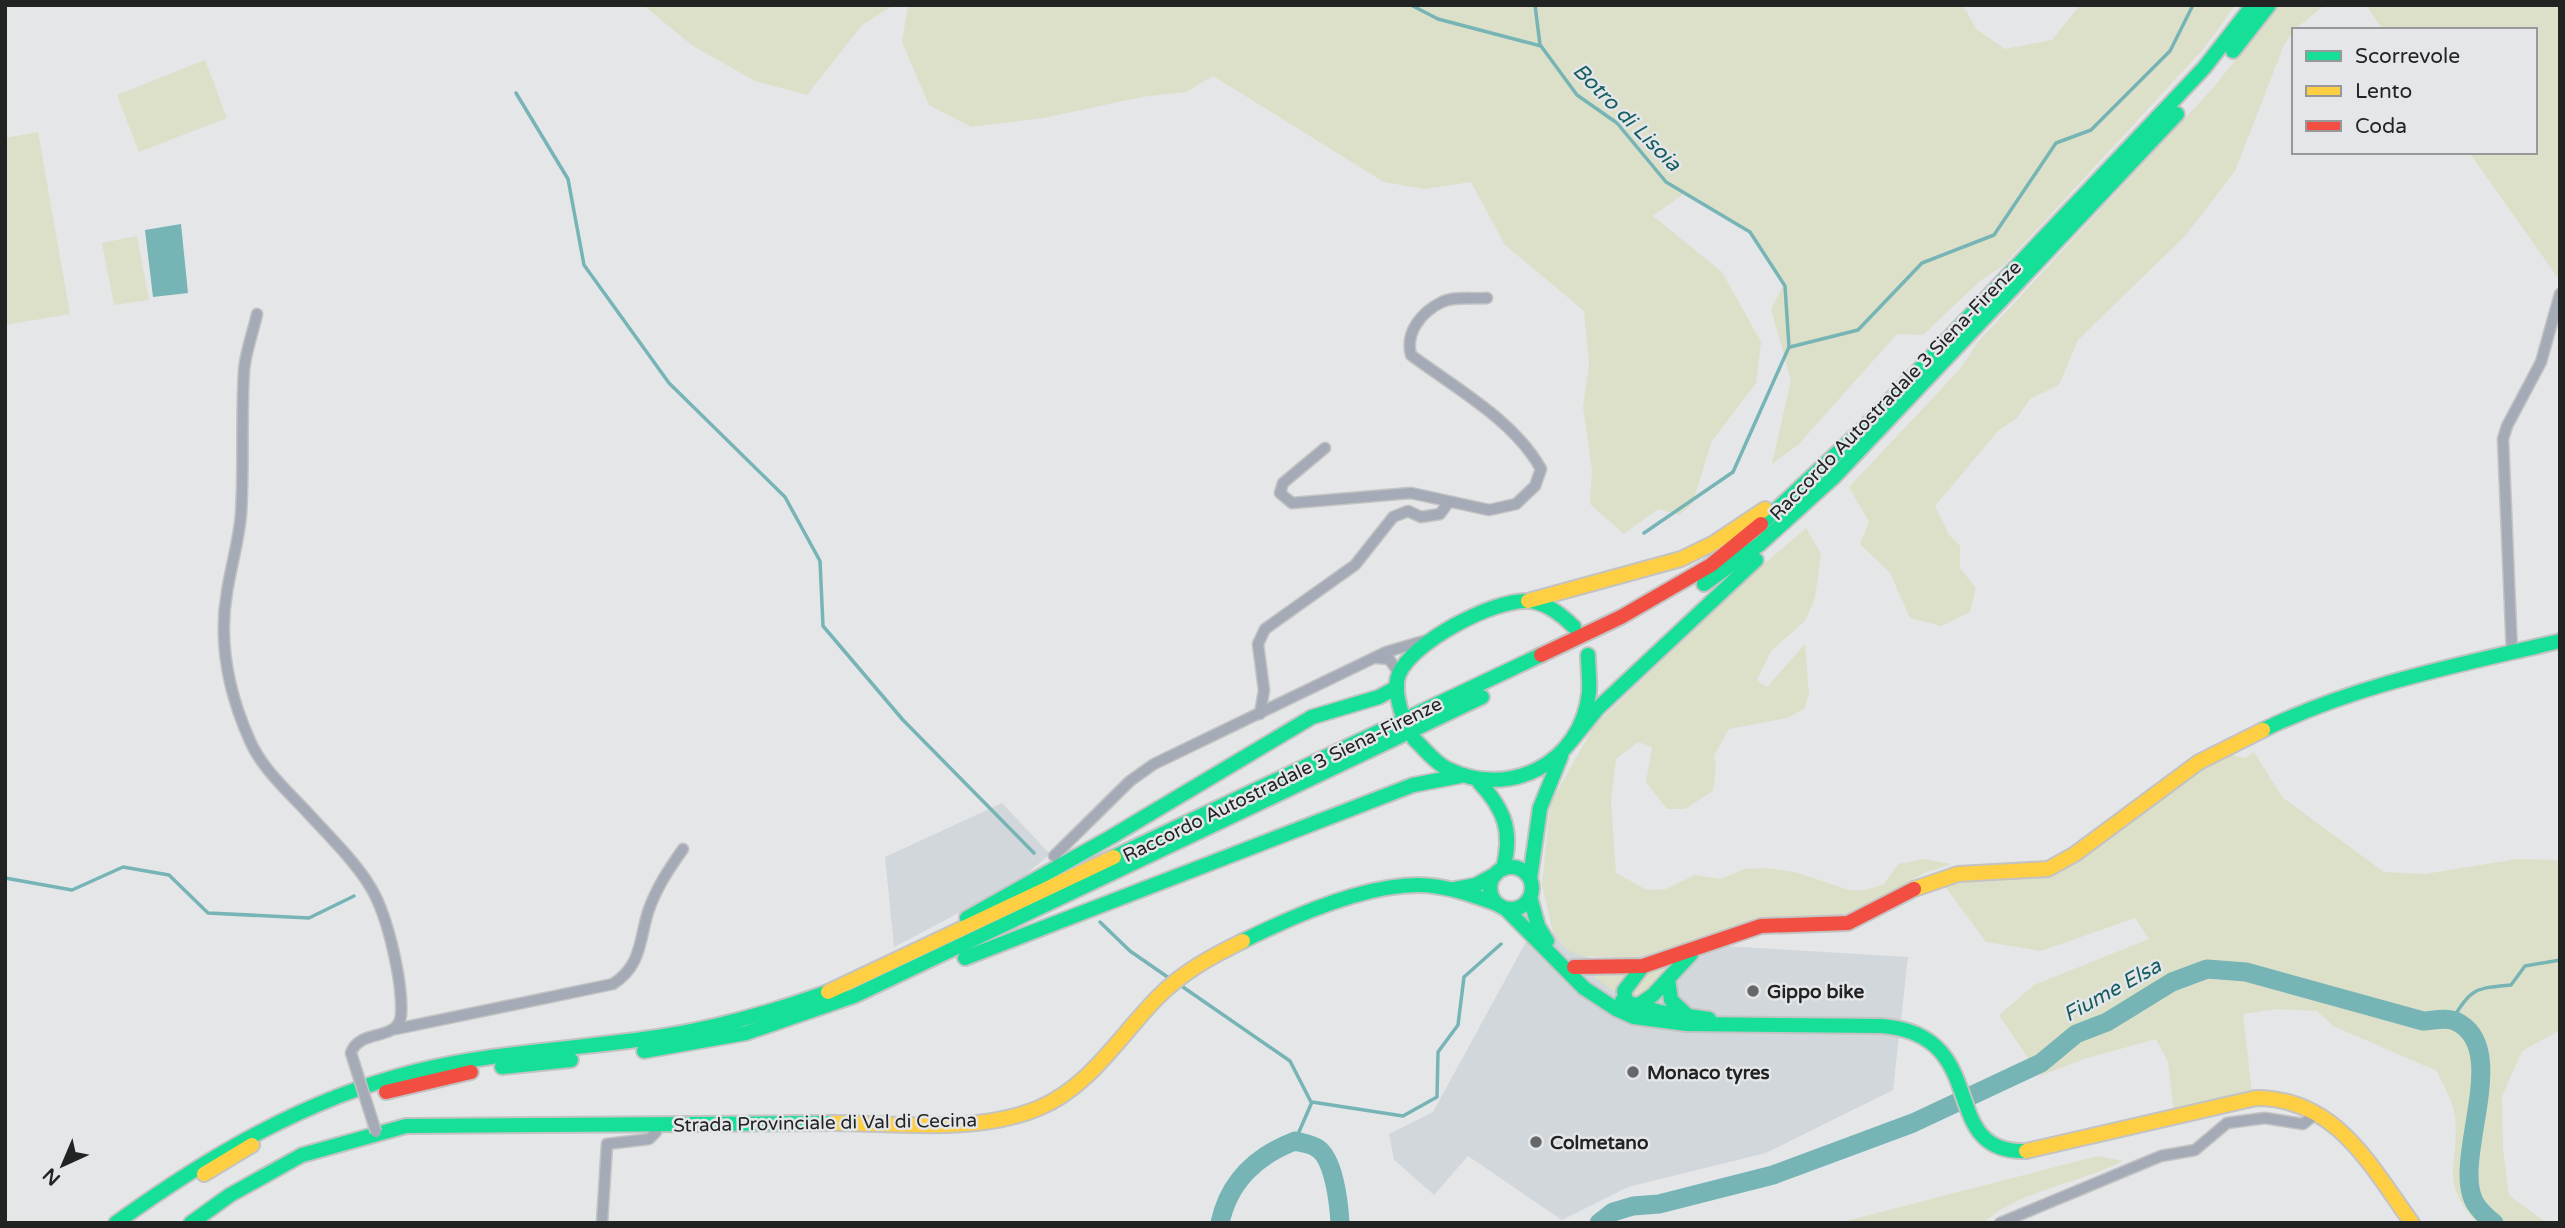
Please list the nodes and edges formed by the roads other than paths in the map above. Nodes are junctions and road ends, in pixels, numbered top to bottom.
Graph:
1 (2253, 5) edge
2 (2269, 5) edge
3 (1999, 284) junction
4 (2560, 294) edge
5 (1487, 298) dead end
6 (257, 314) dead end
7 (1967, 337) junction
8 (1325, 448) dead end
9 (1448, 503) junction
10 (1528, 601) junction
11 (1574, 627) dead end
12 (1431, 639) junction
13 (2560, 641) edge
14 (2512, 653) junction
15 (1588, 656) dead end
16 (1376, 658) junction
17 (1398, 680) junction
18 (1401, 711) dead end
19 (1260, 714) junction
20 (1414, 739) dead end
21 (1567, 746) junction
22 (1460, 776) junction
23 (1479, 782) junction
24 (683, 849) dead end
25 (1054, 856) dead end
26 (1499, 871) junction
27 (1530, 878) junction
28 (1450, 889) junction
29 (1530, 897) junction
30 (1501, 906) junction
31 (1694, 951) junction
32 (1643, 966) junction
33 (1571, 971) junction
34 (1668, 979) junction
35 (1630, 1006) junction
36 (1681, 1021) junction
37 (396, 1029) junction
38 (570, 1048) junction
39 (671, 1048) junction
40 (2318, 1112) junction
41 (655, 1123) junction
42 (376, 1132) junction
43 (117, 1223) edge
44 (136, 1223) edge
45 (191, 1223) edge
46 (602, 1223) edge
47 (2000, 1223) edge
48 (2412, 1223) edge

1 - 3 main road, Raccordo Autostradale 3 Siena-Firenze
2 - 7 main road, Raccordo Autostradale 3 Siena-Firenze
3 - 10 main road
3 - 38 main road, Raccordo Autostradale 3 Siena-Firenze
4 - 14 street
5 - 9 street
6 - 37 street
7 - 21 main road
7 - 39 main road, Raccordo Autostradale 3 Siena-Firenze
8 - 9 street
9 - 19 street
10 - 11 main road
10 - 12 main road
12 - 16 street
12 - 17 main road
13 - 14 main road
14 - 31 main road
15 - 21 main road
16 - 17 street
16 - 19 street
17 - 18 main road
17 - 38 main road
19 - 25 street
20 - 22 main road
21 - 23 main road
21 - 27 main road
22 - 23 main road
22 - 39 main road
23 - 26 main road
24 - 37 street
26 - 27 main road
26 - 28 main road, Strada Provinciale di Val di Cecina
26 - 30 main road
27 - 29 main road
28 - 30 main road, Strada Provinciale di Val di Cecina
28 - 41 main road, Strada Provinciale di Val di Cecina
29 - 30 main road
29 - 33 main road
30 - 33 main road
31 - 32 main road
31 - 34 main road
32 - 33 main road
32 - 35 main road
33 - 35 main road
33 - 36 main road
34 - 35 main road
34 - 36 main road
35 - 36 main road
36 - 40 main road
37 - 42 street, bridge
38 - 43 main road, Raccordo Autostradale 3 Siena-Firenze
39 - 44 main road, Raccordo Autostradale 3 Siena-Firenze
40 - 47 street
40 - 48 main road
41 - 42 main road, Strada Provinciale di Val di Cecina
41 - 46 street
42 - 45 main road, Strada Provinciale di Val di Cecina

